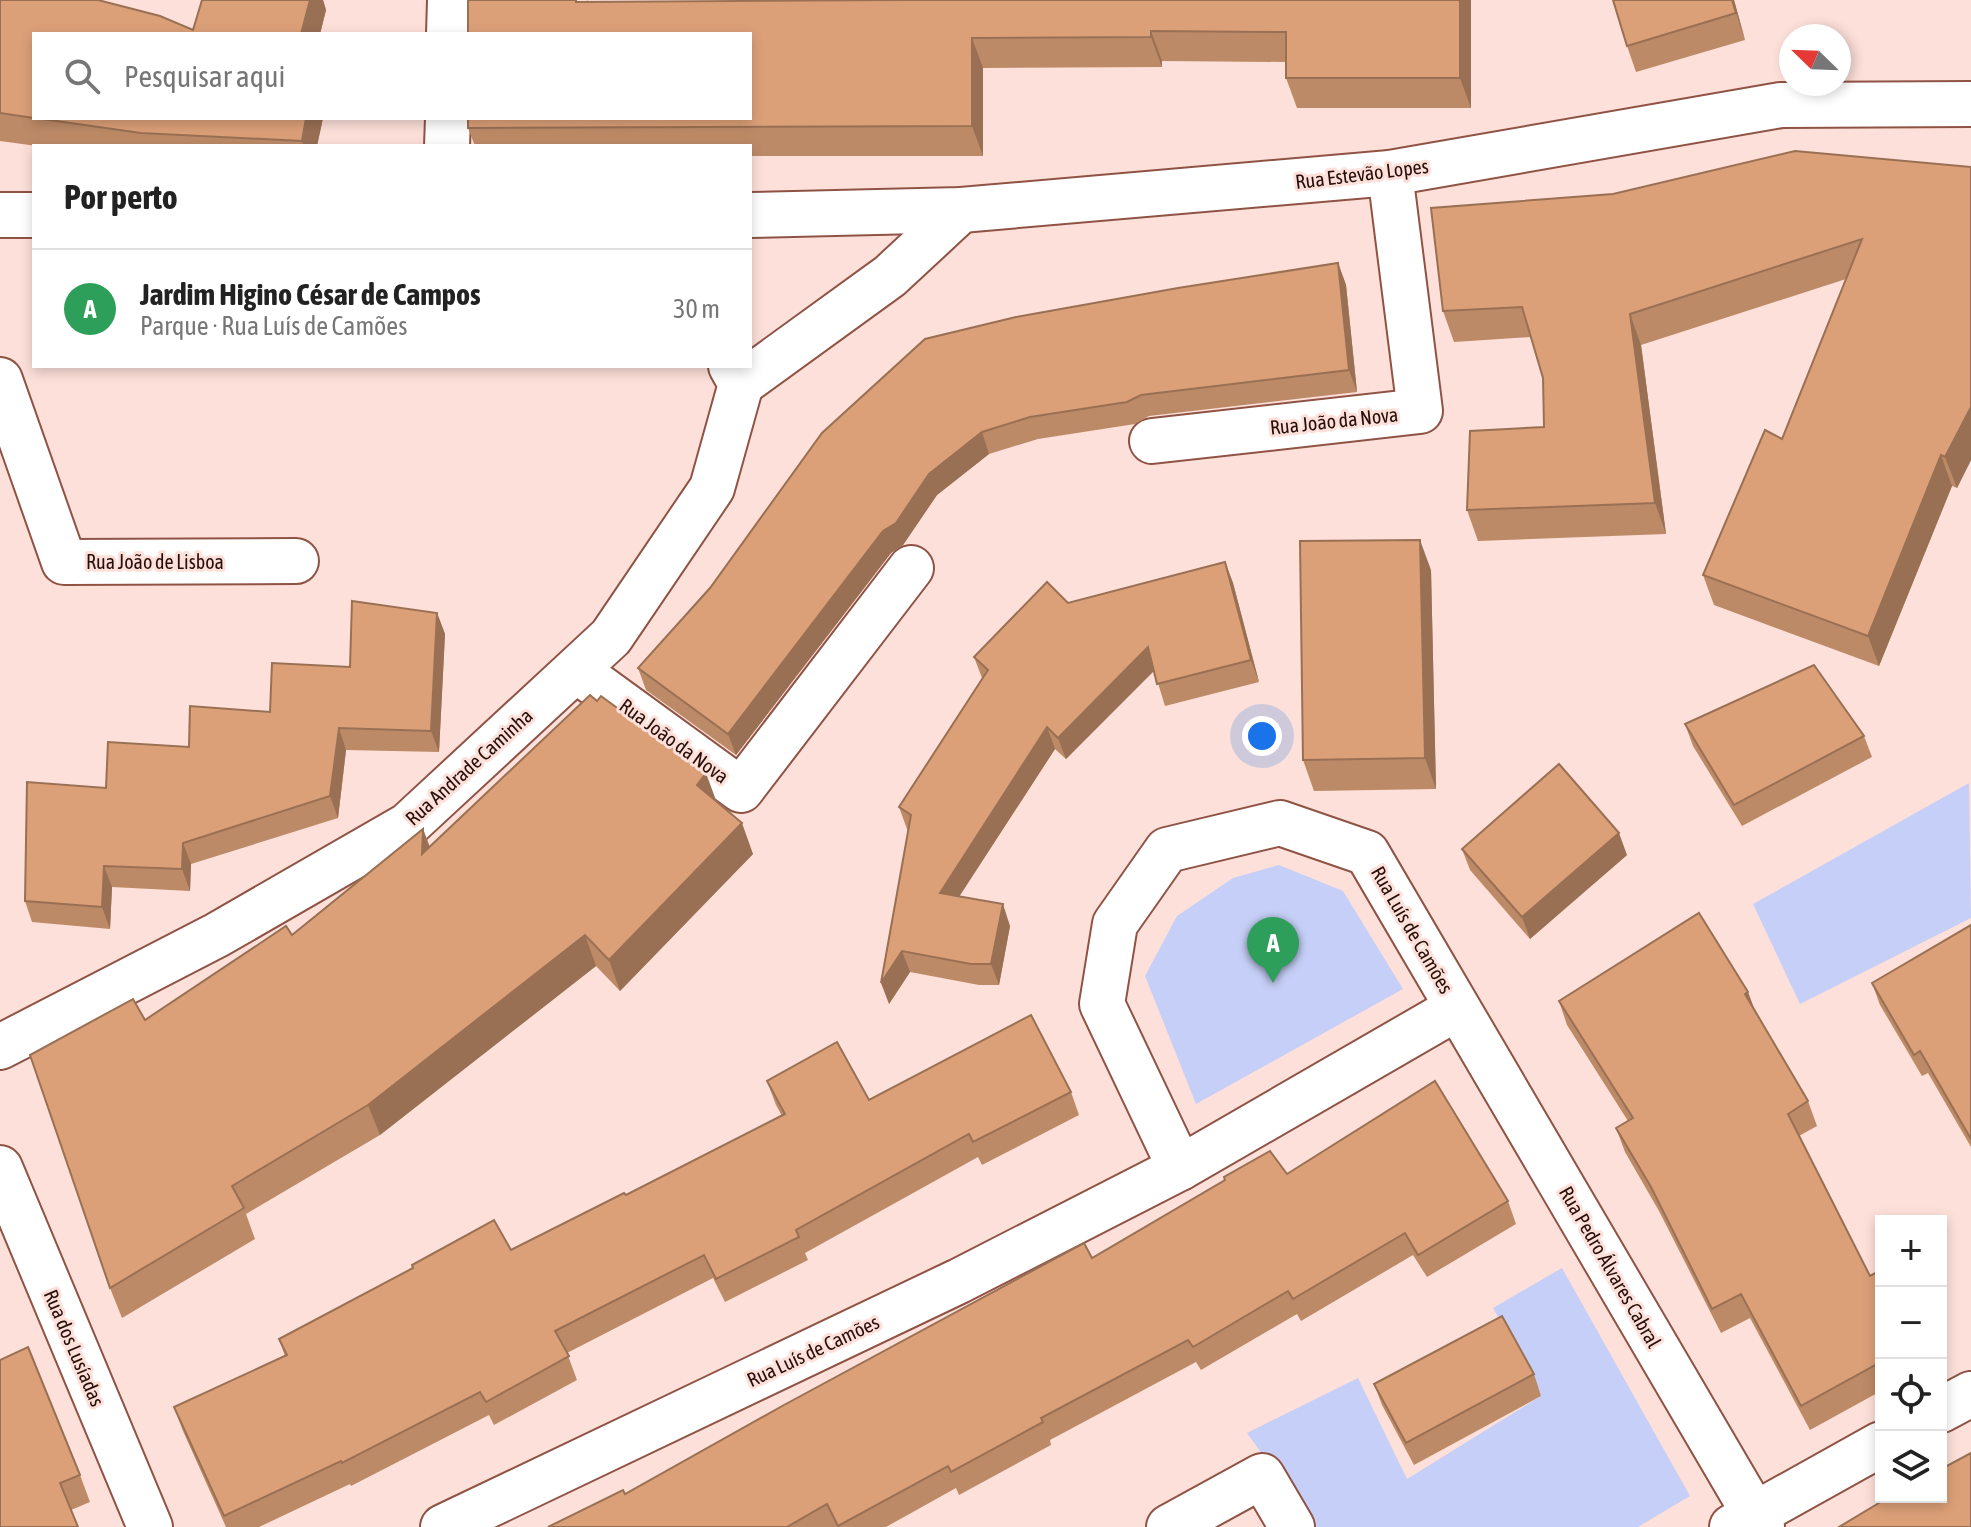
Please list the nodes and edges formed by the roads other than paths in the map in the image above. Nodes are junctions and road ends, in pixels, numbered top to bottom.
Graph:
1 (450, 0) edge
2 (449, 32) edge
3 (1971, 104) edge
4 (448, 120) edge
5 (447, 144) edge
6 (1390, 173) junction
7 (961, 210) junction
8 (0, 215) edge
9 (32, 215) edge
10 (752, 215) edge
11 (752, 365) edge
12 (736, 375) edge
13 (0, 380) edge
14 (1152, 441) dead end
15 (296, 561) dead end
16 (911, 568) dead end
17 (576, 670) junction
18 (1457, 1008) junction
19 (0, 1047) edge
20 (0, 1168) edge
21 (1180, 1168) junction
22 (1971, 1394) edge
23 (1947, 1407) edge
24 (1875, 1448) edge
25 (1750, 1523) edge
26 (150, 1527) edge
27 (443, 1527) edge
28 (1169, 1527) edge
29 (1292, 1527) edge

1 - 2 street
3 - 6 street, Rua Estevão Lopes
4 - 5 street
6 - 7 street, Rua Estevão Lopes
6 - 14 street, Rua João da Nova
7 - 10 street, Rua Estevão Lopes
7 - 11 street
8 - 9 street
12 - 17 street, Rua Andrade Caminha
13 - 15 street, Rua João de Lisboa
16 - 17 street, Rua João da Nova
17 - 19 street, Rua Andrade Caminha
18 - 21 street, Rua Luís de Camões
18 - 21 street, Rua Luís de Camões
18 - 25 street, Rua Pedro Álvares Cabral
20 - 26 street, Rua dos Lusíadas
21 - 27 street, Rua Luís de Camões
22 - 23 street
24 - 25 street
28 - 29 street

